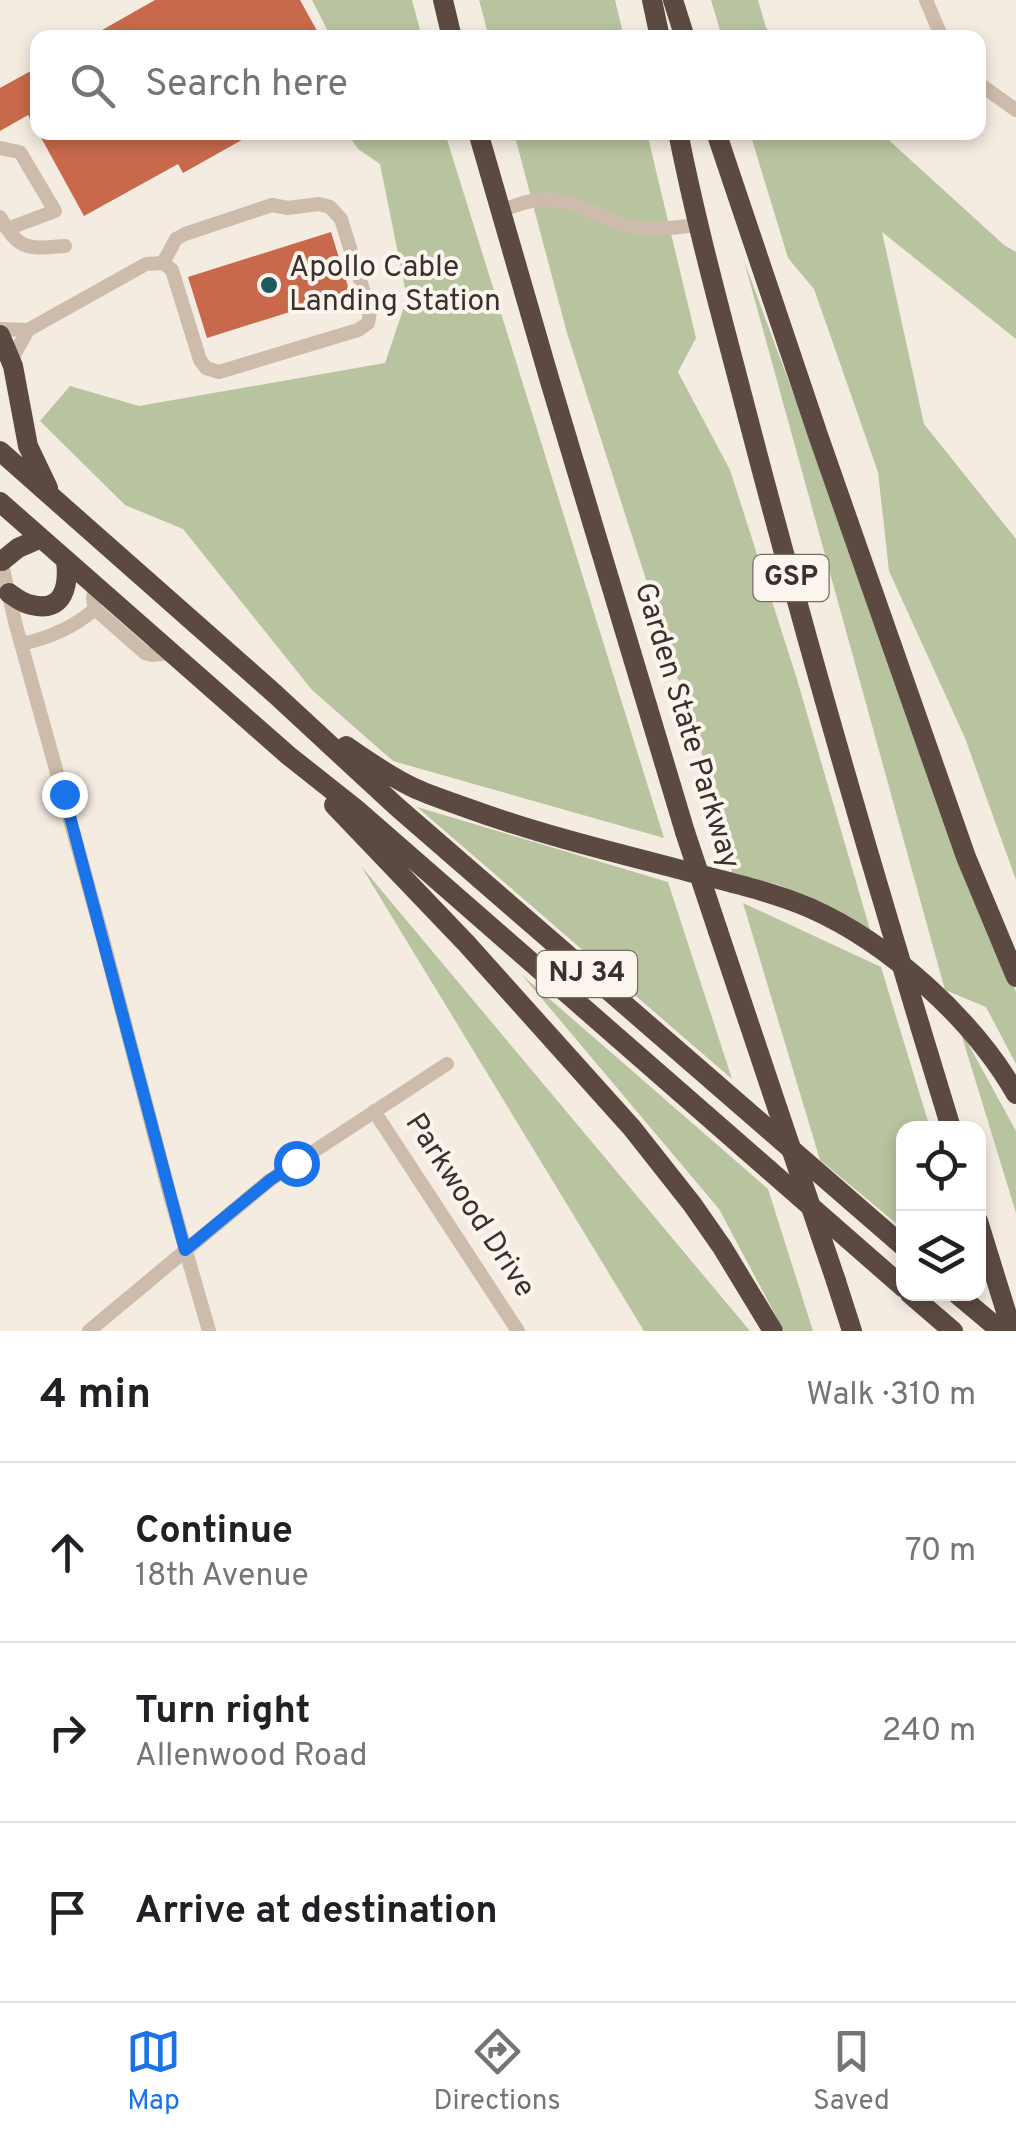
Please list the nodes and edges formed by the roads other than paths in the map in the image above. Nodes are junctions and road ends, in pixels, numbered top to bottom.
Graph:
1 (443, 0) edge
2 (652, 0) edge
3 (673, 0) edge
4 (926, 0) edge
5 (450, 30) edge
6 (658, 30) edge
7 (682, 30) edge
8 (939, 30) edge
9 (986, 88) edge
10 (1016, 110) edge
11 (480, 140) edge
12 (680, 140) edge
13 (719, 140) edge
14 (0, 148) edge
15 (500, 211) junction
16 (3, 223) edge
17 (698, 225) junction
18 (65, 246) dead end
19 (163, 262) junction
20 (28, 330) junction
21 (0, 332) edge
22 (12, 360) junction
23 (0, 451) edge
24 (50, 494) junction
25 (0, 502) edge
26 (41, 538) junction
27 (1, 558) edge
28 (66, 561) junction
29 (95, 586) junction
30 (9, 594) junction
31 (95, 609) junction
32 (22, 644) junction
33 (172, 653) junction
34 (276, 694) junction
35 (289, 756) junction
36 (1016, 977) edge
37 (448, 1064) dead end
38 (1016, 1094) edge
39 (374, 1111) junction
40 (949, 1121) edge
41 (896, 1241) edge
42 (986, 1247) edge
43 (185, 1250) junction
44 (896, 1281) edge
45 (918, 1301) edge
46 (965, 1301) edge
47 (88, 1331) edge
48 (209, 1331) edge
49 (518, 1331) edge
50 (774, 1331) edge
51 (852, 1331) edge
52 (953, 1331) edge
53 (1000, 1331) edge
54 (1012, 1331) edge

1 - 5 highway
2 - 6 highway
3 - 7 highway
4 - 8 street
9 - 10 street
11 - 15 highway, Garden State Parkway
12 - 17 highway, GSP
13 - 36 highway
14 - 16 street
15 - 17 street
15 - 51 highway, Garden State Parkway, bridge
16 - 18 street
17 - 40 highway, GSP, bridge
19 - 19 street
19 - 20 street
20 - 21 street
20 - 22 street
21 - 22 highway
22 - 24 highway
23 - 24 highway, NJ 34
24 - 34 highway, NJ 34
25 - 26 highway
26 - 27 highway
26 - 28 highway
27 - 30 street
28 - 29 highway
28 - 30 highway
29 - 31 street
29 - 33 highway
30 - 32 street
31 - 32 street
31 - 33 street
32 - 43 street
33 - 35 highway
34 - 38 highway
34 - 41 highway, NJ 34
35 - 44 highway, NJ 34
35 - 50 highway
37 - 39 street
39 - 43 street
39 - 49 street, Parkwood Drive
42 - 54 highway
43 - 47 street
43 - 48 street
45 - 52 highway
46 - 53 highway

